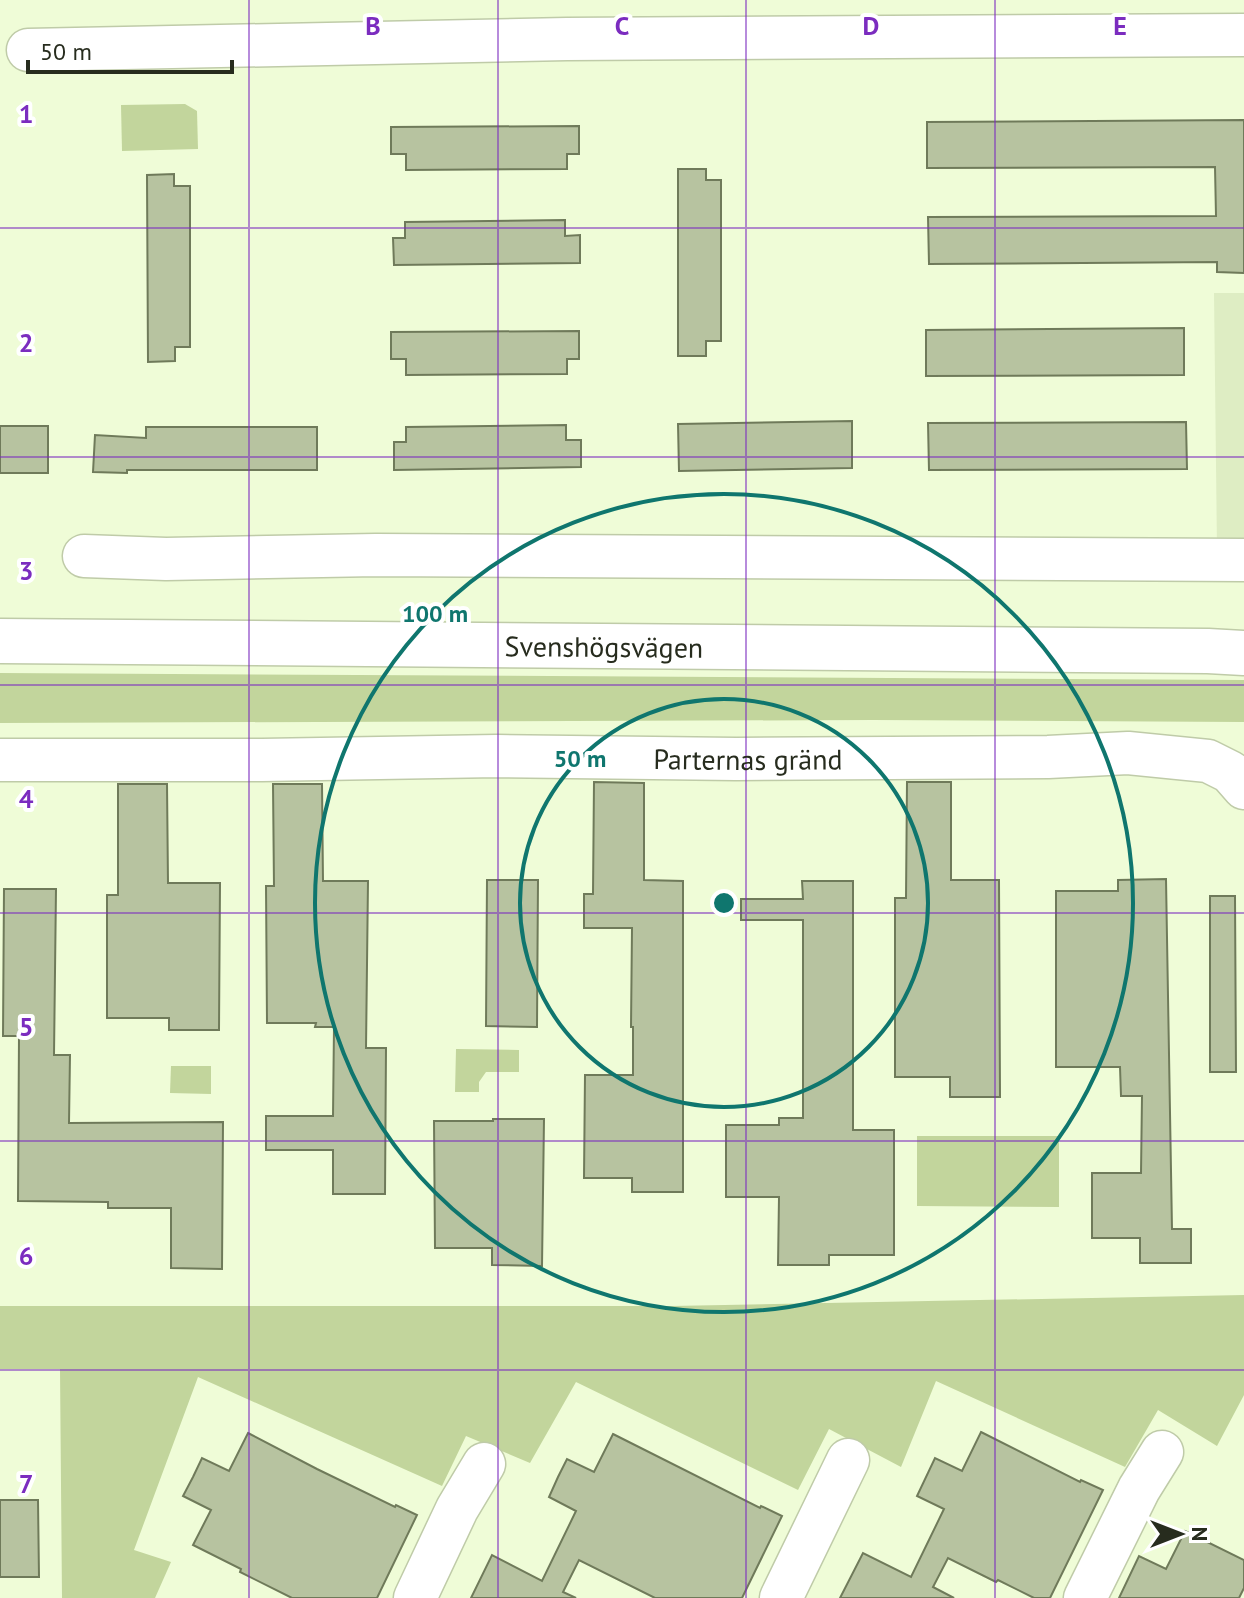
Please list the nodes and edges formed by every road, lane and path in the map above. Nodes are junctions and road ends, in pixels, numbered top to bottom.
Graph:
1 (1244, 35) edge
2 (28, 50) dead end
3 (84, 556) dead end
4 (1244, 560) edge
5 (0, 641) edge
6 (1232, 651) edge
7 (0, 760) edge
8 (1244, 788) edge
9 (1162, 1452) dead end
10 (848, 1460) dead end
11 (484, 1464) dead end
12 (415, 1598) edge
13 (781, 1598) edge
14 (1085, 1598) edge

1 - 2 street
3 - 4 street
5 - 6 main road, Svenshögsvägen
7 - 8 street, Parternas gränd
9 - 14 street
10 - 13 street
11 - 12 street

